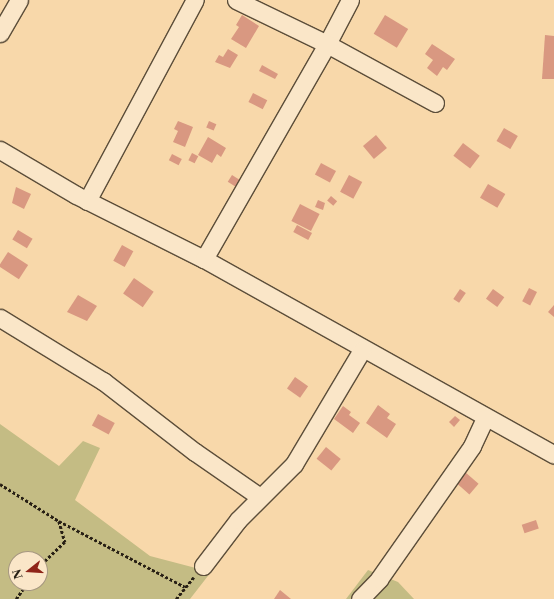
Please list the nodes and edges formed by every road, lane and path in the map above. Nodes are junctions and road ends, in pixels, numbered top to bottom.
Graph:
1 (19, 0) edge
2 (195, 0) edge
3 (236, 0) edge
4 (350, 0) edge
5 (0, 33) edge
6 (327, 44) junction
7 (435, 103) dead end
8 (0, 150) edge
9 (87, 201) junction
10 (204, 260) junction
11 (0, 318) edge
12 (362, 350) junction
13 (485, 418) junction
14 (554, 455) edge
15 (0, 484) edge
16 (260, 497) junction
17 (59, 521) junction
18 (48, 558) edge
19 (203, 566) joint
20 (185, 587) junction
21 (176, 599) edge
22 (360, 599) edge

1 - 5 street
2 - 9 street
3 - 6 street
4 - 6 street
6 - 7 street
6 - 10 street
8 - 9 street
9 - 10 street
10 - 12 street
11 - 16 street
12 - 13 street
12 - 16 street
13 - 14 street
13 - 22 street
15 - 17 path
16 - 19 street
17 - 18 path
17 - 20 path
19 - 20 path
20 - 21 path

